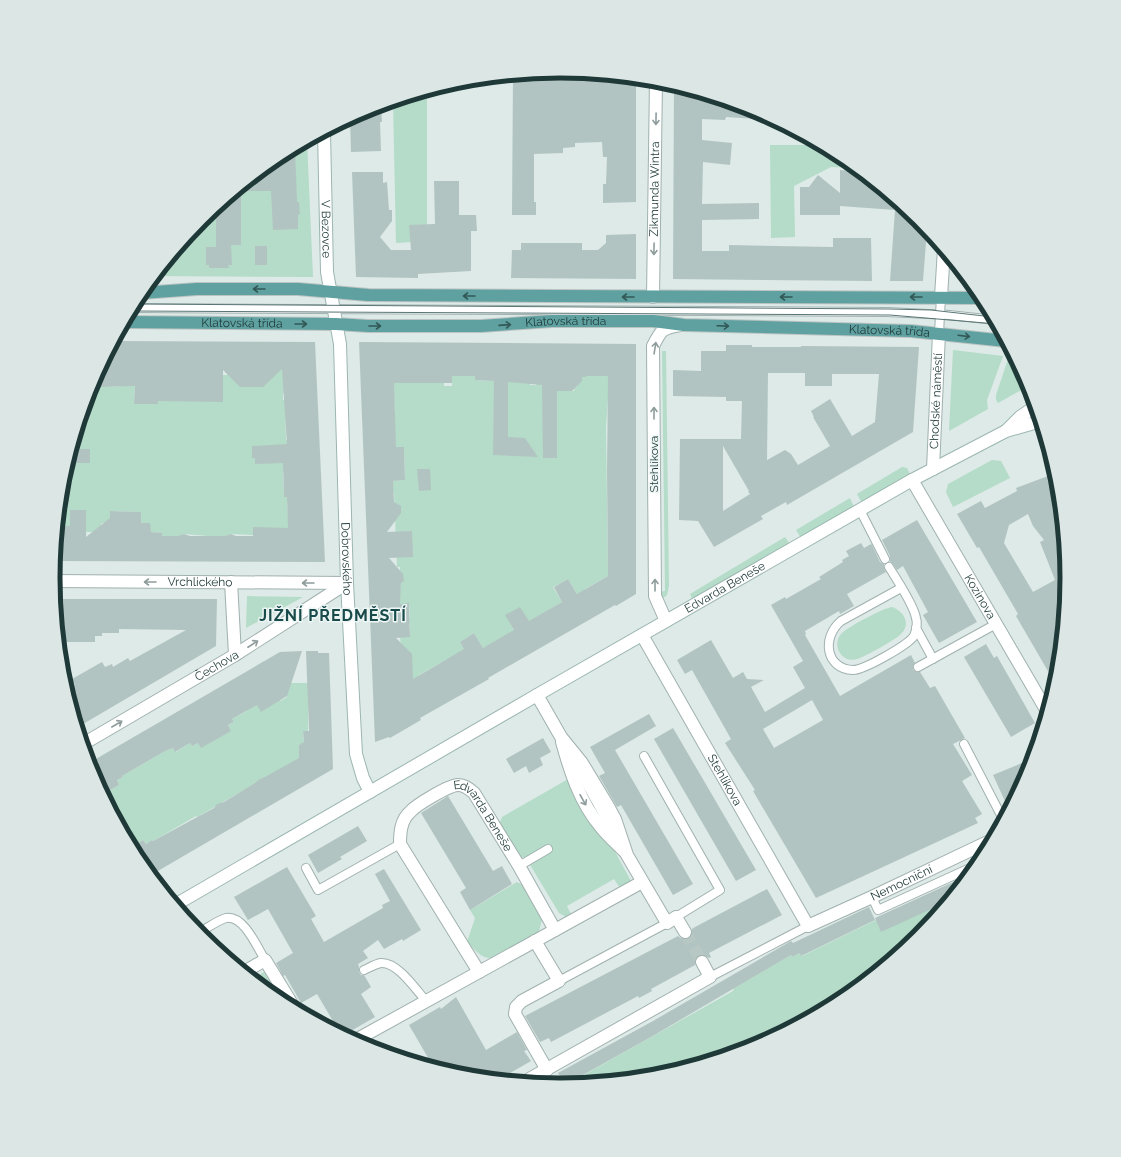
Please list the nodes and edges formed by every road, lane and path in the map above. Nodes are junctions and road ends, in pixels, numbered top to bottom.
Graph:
1 (656, 88) edge
2 (324, 138) edge
3 (944, 256) edge
4 (150, 292) edge
5 (331, 292) junction
6 (654, 297) junction
7 (941, 297) junction
8 (975, 298) edge
9 (139, 308) edge
10 (334, 309) junction
11 (940, 315) junction
12 (653, 316) junction
13 (989, 319) edge
14 (131, 322) edge
15 (336, 324) junction
16 (684, 325) junction
17 (939, 333) junction
18 (1000, 340) edge
19 (1031, 409) edge
20 (1036, 423) edge
21 (1006, 431) junction
22 (933, 469) junction
23 (912, 480) junction
24 (860, 510) junction
25 (885, 559) dead end
26 (889, 567) dead end
27 (60, 582) edge
28 (231, 582) junction
29 (347, 583) junction
30 (901, 588) junction
31 (666, 621) junction
32 (996, 624) junction
33 (916, 628) junction
34 (642, 635) junction
35 (235, 655) junction
36 (933, 659) junction
37 (918, 667) dead end
38 (537, 695) junction
39 (1044, 707) edge
40 (561, 737) junction
41 (88, 741) edge
42 (964, 744) dead end
43 (644, 756) dead end
44 (370, 792) junction
45 (1001, 815) edge
46 (985, 843) edge
47 (400, 844) junction
48 (548, 849) dead end
49 (627, 855) junction
50 (519, 866) junction
51 (306, 868) dead end
52 (968, 869) edge
53 (642, 882) junction
54 (872, 897) junction
55 (179, 903) edge
56 (671, 920) junction
57 (808, 926) junction
58 (205, 930) edge
59 (555, 930) junction
60 (685, 932) tunnel mouth
61 (536, 941) junction
62 (264, 960) junction
63 (702, 962) tunnel mouth
64 (248, 970) edge
65 (364, 970) dead end
66 (479, 972) junction
67 (710, 977) junction
68 (558, 981) junction
69 (289, 999) edge
70 (426, 1001) junction
71 (361, 1037) edge
72 (547, 1070) junction
73 (531, 1078) edge

1 -> 6 street, Zikmunda Wintra
2 - 5 street, V Bezovce
3 - 7 street
5 -> 4 main road, Klatovská třída
6 -> 5 main road, Klatovská třída
5 - 10 street, V Bezovce
7 -> 6 main road, Klatovská třída
6 - 12 lane
7 - 8 main road, Klatovská třída
7 - 11 lane
9 - 10 lane, Klatovská třída
10 - 12 lane, Klatovská třída
10 - 15 street, V Bezovce
11 - 12 lane, Klatovská třída
11 - 13 lane, Klatovská třída
11 - 17 lane
15 -> 12 main road, Klatovská třída
12 - 16 main road, Klatovská třída
14 -> 15 main road, Klatovská třída
15 - 29 street, Dobrovského
16 -> 17 main road, Klatovská třída
31 -> 16 street, Stehlíkova
17 -> 18 main road, Klatovská třída
17 - 22 street, Chodské náměstí
19 - 21 street, Chodské náměstí
20 - 21 street, Chodské náměstí
21 - 22 street, Chodské náměstí
22 - 23 street, Chodské náměstí
23 - 24 street, Edvarda Beneše
23 - 32 street, Kozinova
24 - 25 lane
24 - 31 street, Edvarda Beneše
26 - 30 lane
28 -> 27 street, Vrchlického
29 -> 28 street, Vrchlického
28 - 35 street
35 -> 29 street, Čechova
29 - 44 street, Dobrovského
30 - 33 lane
30 - 33 lane
31 - 34 street, Edvarda Beneše
32 - 36 lane
32 - 39 street, Kozinova
33 - 36 lane
34 - 38 street, Edvarda Beneše
34 - 57 street, Stehlíkova
41 -> 35 street, Čechova
36 - 37 lane
38 - 40 street
38 - 44 street, Edvarda Beneše
40 - 49 street
40 - 49 street
42 - 45 lane
43 - 56 lane
44 - 55 street, Edvarda Beneše
46 - 54 street, Nemocniční
47 - 50 street, Edvarda Beneše
47 - 51 lane
47 - 66 street
48 - 50 lane
49 - 53 street
50 - 59 street, Edvarda Beneše
52 - 54 lane
53 - 56 street
53 - 59 street
54 - 57 street, Nemocniční
56 - 60 street
56 - 68 lane
57 - 67 lane
58 - 62 lane
59 - 61 street
61 - 66 street
61 - 68 street
62 - 64 street
62 - 69 street
63 - 67 street
65 - 70 lane
66 - 70 street
67 - 72 street
68 - 72 street
70 - 71 street
72 - 73 street

